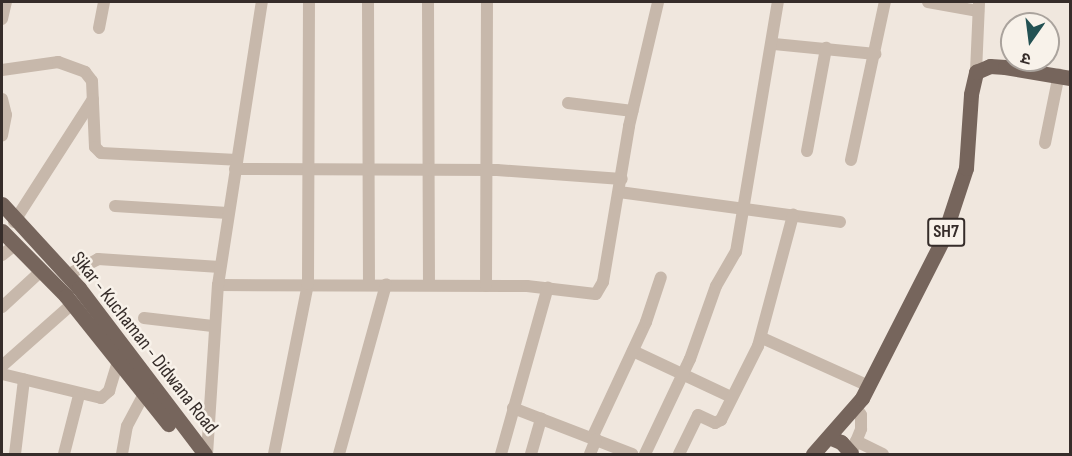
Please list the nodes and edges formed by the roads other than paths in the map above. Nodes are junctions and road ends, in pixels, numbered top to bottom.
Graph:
1 (6, 2) edge
2 (104, 2) edge
3 (262, 2) edge
4 (309, 2) edge
5 (368, 2) edge
6 (428, 2) edge
7 (487, 2) edge
8 (658, 2) edge
9 (778, 2) edge
10 (885, 2) edge
11 (928, 2) edge
12 (978, 6) edge
13 (2, 19) edge
14 (99, 28) dead end
15 (774, 44) junction
16 (825, 48) junction
17 (876, 54) junction
18 (2, 70) edge
19 (976, 72) junction
20 (1065, 76) edge
21 (2, 99) edge
22 (93, 99) junction
23 (568, 103) dead end
24 (633, 111) junction
25 (2, 136) edge
26 (1045, 143) dead end
27 (807, 151) dead end
28 (850, 160) dead end
29 (236, 165) junction
30 (310, 168) junction
31 (368, 169) junction
32 (427, 170) junction
33 (488, 170) junction
34 (622, 179) junction
35 (619, 192) junction
36 (2, 204) edge
37 (115, 206) dead end
38 (744, 208) junction
39 (228, 213) junction
40 (793, 215) junction
41 (840, 222) dead end
42 (8, 227) edge
43 (15, 245) junction
44 (2, 255) edge
45 (220, 267) junction
46 (41, 271) junction
47 (67, 275) junction
48 (661, 278) dead end
49 (308, 284) junction
50 (369, 284) junction
51 (386, 284) junction
52 (429, 284) junction
53 (218, 285) junction
54 (486, 285) junction
55 (548, 287) junction
56 (72, 304) junction
57 (2, 307) edge
58 (144, 318) dead end
59 (213, 326) junction
60 (762, 338) junction
61 (633, 351) junction
62 (118, 362) junction
63 (2, 366) edge
64 (2, 374) edge
65 (683, 374) junction
66 (24, 380) junction
67 (869, 386) junction
68 (79, 394) junction
69 (144, 394) junction
70 (731, 397) junction
71 (856, 407) junction
72 (513, 408) junction
73 (541, 418) junction
74 (829, 437) junction
75 (594, 439) junction
76 (853, 450) edge
77 (15, 454) edge
78 (64, 454) edge
79 (122, 454) edge
80 (193, 454) edge
81 (206, 454) edge
82 (274, 454) edge
83 (339, 454) edge
84 (501, 454) edge
85 (531, 454) edge
86 (590, 454) edge
87 (632, 454) edge
88 (645, 454) edge
89 (679, 454) edge
90 (813, 454) edge
91 (883, 454) edge

1 - 13 street
2 - 14 street
3 - 29 street
4 - 30 street
5 - 31 street
6 - 32 street
7 - 33 street
8 - 24 street
9 - 15 street
10 - 17 street
11 - 12 street
12 - 19 street
15 - 16 street
15 - 38 street
16 - 17 street
16 - 27 street
17 - 28 street
18 - 22 street
19 - 20 main road
19 - 67 main road, SH7
20 - 26 street
21 - 25 street
22 - 29 street
22 - 42 street
23 - 24 street
24 - 34 street
29 - 30 street
29 - 39 street
30 - 31 street
30 - 49 street
31 - 32 street
31 - 50 street
32 - 33 street
32 - 52 street
33 - 34 street
33 - 54 street
34 - 35 street
35 - 38 street
35 - 55 street
36 - 42 main road, Sikar - Kuchaman - Didwana Road
37 - 39 street
38 - 40 street
38 - 65 street
39 - 45 street
40 - 41 street
40 - 60 street
42 - 43 main road, Sikar - Kuchaman - Didwana Road
42 - 47 main road, Sikar - Kuchaman - Didwana Road
43 - 44 street
43 - 46 main road, Sikar - Kuchaman - Didwana Road
45 - 47 street
45 - 53 street
46 - 56 main road, Sikar - Kuchaman - Didwana Road
46 - 57 street
47 - 81 main road, Sikar - Kuchaman - Didwana Road
48 - 61 street
49 - 50 street
49 - 53 street
49 - 82 street
50 - 51 street
51 - 52 street
51 - 83 street
52 - 54 street
53 - 59 street
54 - 55 street
55 - 72 street
56 - 62 main road, Sikar - Kuchaman - Didwana Road
56 - 63 street
58 - 59 street
59 - 81 street
60 - 67 street
60 - 70 street
61 - 65 street
61 - 75 street
62 - 68 street
62 - 69 main road, Sikar - Kuchaman - Didwana Road
64 - 66 street
65 - 70 street
65 - 88 street
66 - 68 street
66 - 77 street
67 - 71 main road, SH7
68 - 78 street
69 - 79 street
69 - 80 main road, Sikar - Kuchaman - Didwana Road
70 - 89 street
71 - 74 main road, SH7
71 - 76 street
72 - 73 street
72 - 84 street
73 - 75 street
73 - 85 street
74 - 76 main road
74 - 90 main road, SH7
75 - 86 street
75 - 87 street
76 - 91 street

